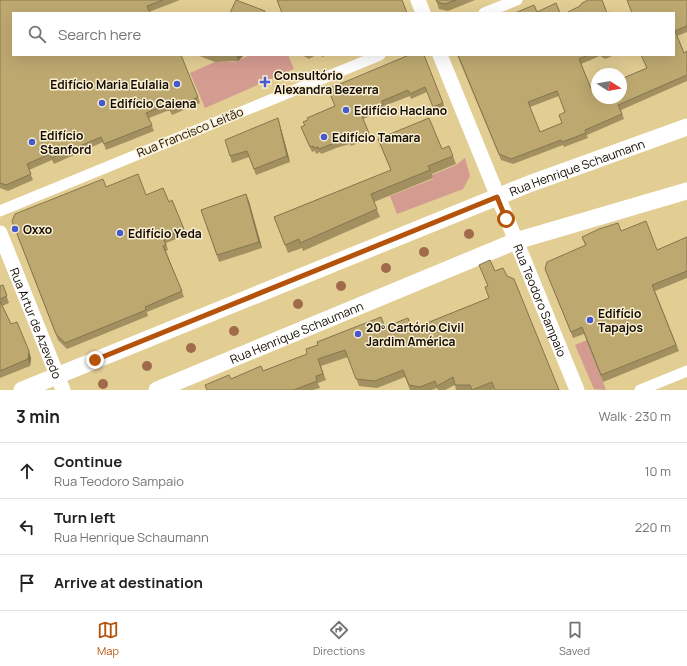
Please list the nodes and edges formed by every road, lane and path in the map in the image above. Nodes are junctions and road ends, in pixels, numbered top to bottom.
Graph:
1 (418, 0) edge
2 (517, 0) edge
3 (423, 12) edge
4 (487, 12) edge
5 (378, 56) edge
6 (440, 56) edge
7 (687, 127) edge
8 (687, 191) edge
9 (497, 197) junction
10 (0, 211) edge
11 (0, 233) edge
12 (516, 241) junction
13 (687, 371) edge
14 (60, 383) edge
15 (22, 390) edge
16 (157, 390) edge
17 (576, 390) edge
18 (640, 390) edge

1 - 3 main road
2 - 4 street
5 - 10 street, Rua Francisco Leitão
6 - 9 main road, Rua Teodoro Sampaio
7 - 9 main road, Rua Henrique Schaumann
8 - 12 main road, Rua Henrique Schaumann
9 - 12 main road, Rua Teodoro Sampaio
9 - 14 main road, Rua Henrique Schaumann
11 - 14 main road, Rua Artur de Azevedo
12 - 16 main road, Rua Henrique Schaumann
12 - 17 main road, Rua Teodoro Sampaio
13 - 18 street
14 - 15 main road, Rua Henrique Schaumann

